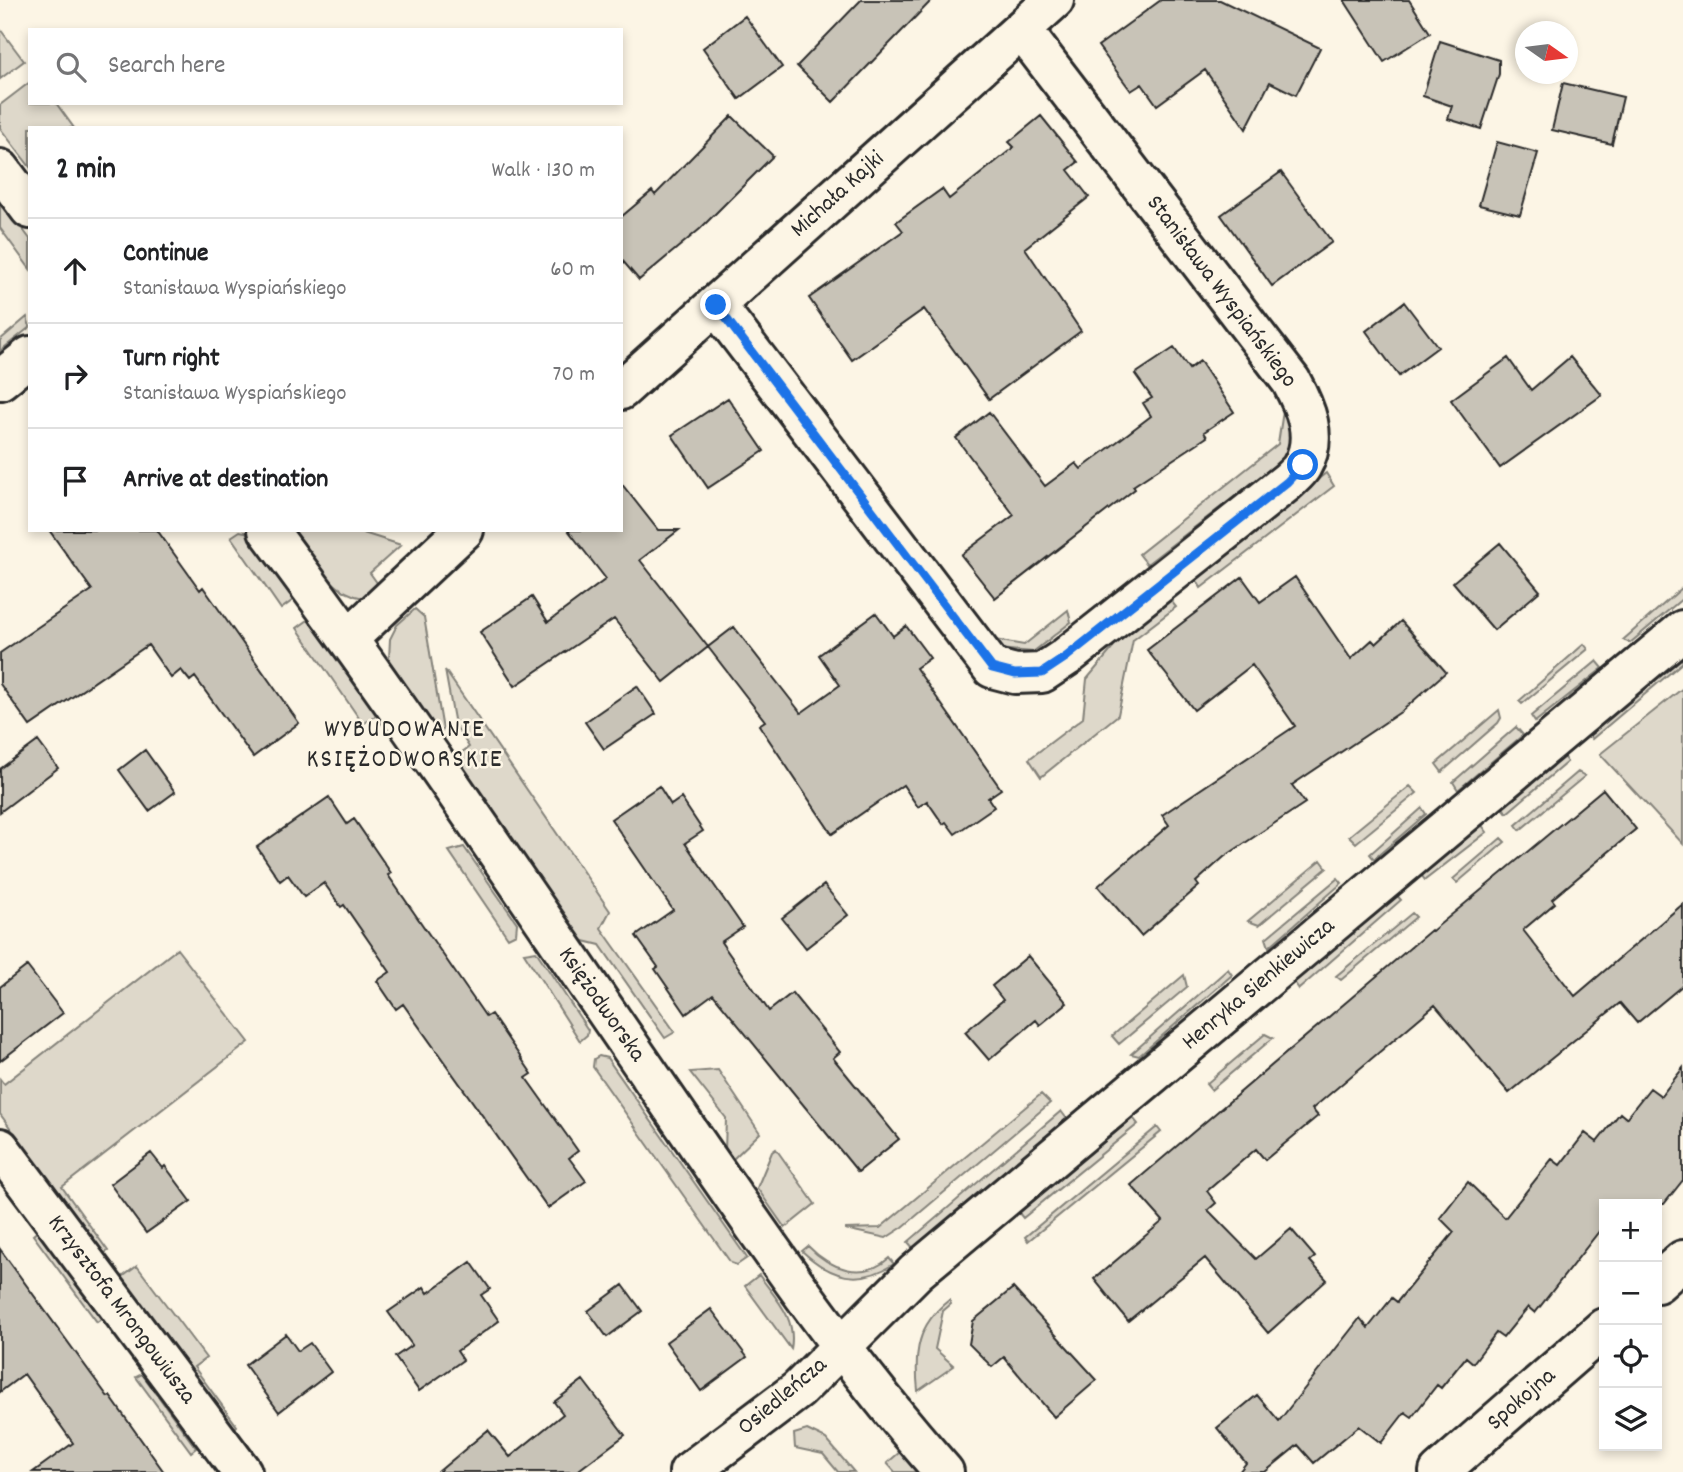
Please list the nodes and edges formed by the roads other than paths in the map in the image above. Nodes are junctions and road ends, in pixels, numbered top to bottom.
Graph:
1 (1054, 0) edge
2 (1022, 30) junction
3 (0, 169) edge
4 (28, 206) edge
5 (716, 305) junction
6 (28, 358) edge
7 (0, 380) edge
8 (623, 388) edge
9 (270, 532) edge
10 (462, 532) edge
11 (1683, 630) edge
12 (349, 638) junction
13 (0, 1148) edge
14 (1683, 1260) edge
15 (1662, 1279) edge
16 (1599, 1332) edge
17 (842, 1346) junction
18 (242, 1472) edge
19 (690, 1472) edge
20 (944, 1472) edge
21 (1439, 1472) edge

1 - 2 street, Michała Kajki
2 - 5 street, Michała Kajki
2 - 5 street, Stanisława Wyspiańskiego
3 - 4 street
5 - 8 street, Michała Kajki
6 - 7 street
9 - 12 street, Księżodworska
10 - 12 street
11 - 17 street, Henryka Sienkiewicza
12 - 17 street, Księżodworska
13 - 18 street, Krzysztofa Mrongowiusza
14 - 15 street
16 - 21 street, Spokojna
17 - 19 street, Osiedleńcza
17 - 20 street, Księżodworska

